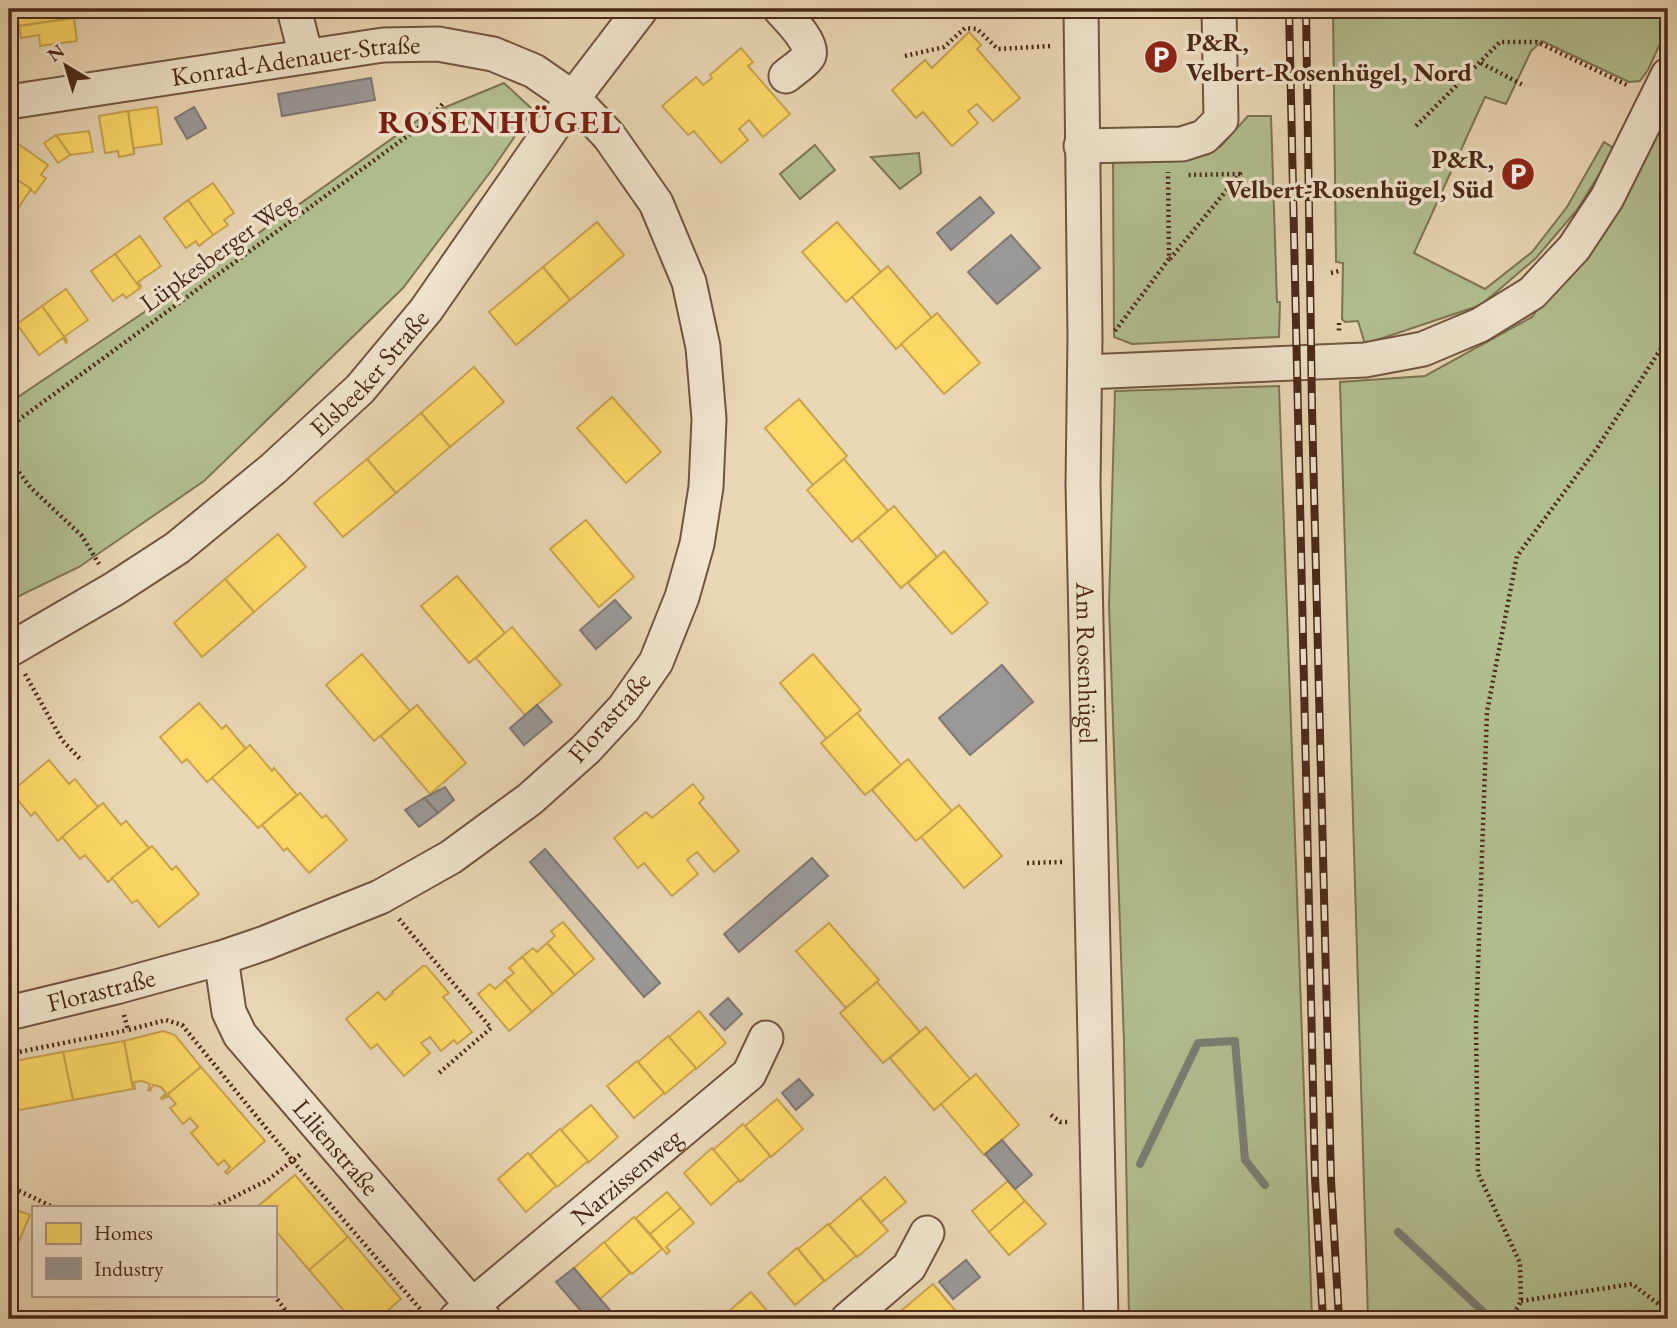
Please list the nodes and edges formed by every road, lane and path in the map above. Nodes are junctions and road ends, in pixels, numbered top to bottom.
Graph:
1 (294, 9) edge
2 (641, 9) edge
3 (780, 9) edge
4 (1081, 9) edge
5 (1219, 9) edge
6 (1053, 46) dead end
7 (306, 56) junction
8 (905, 56) dead end
9 (1481, 63) junction
10 (786, 76) dead end
11 (1653, 80) edge
12 (1525, 86) dead end
13 (573, 98) junction
14 (9, 102) edge
15 (444, 102) dead end
16 (1416, 126) dead end
17 (1081, 146) junction
18 (1167, 160) junction
19 (1169, 259) junction
20 (1339, 271) dead end
21 (1331, 273) dead end
22 (1668, 333) edge
23 (1110, 337) dead end
24 (1084, 372) junction
25 (9, 427) edge
26 (9, 459) edge
27 (114, 589) junction
28 (9, 650) edge
29 (34, 692) dead end
30 (82, 761) dead end
31 (380, 897) junction
32 (221, 958) junction
33 (117, 987) junction
34 (9, 1013) edge
35 (128, 1030) junction
36 (766, 1038) dead end
37 (9, 1054) edge
38 (439, 1073) dead end
39 (1051, 1115) dead end
40 (1060, 1122) dead end
41 (296, 1159) junction
42 (9, 1186) edge
43 (51, 1206) edge
44 (216, 1206) edge
45 (927, 1233) dead end
46 (275, 1296) edge
47 (1521, 1301) junction
48 (1668, 1308) edge
49 (286, 1310) junction
50 (471, 1315) edge
51 (266, 1319) edge
52 (292, 1319) edge
53 (429, 1319) edge
54 (848, 1319) edge
55 (1101, 1319) edge
56 (1511, 1319) edge

1 - 7 street
2 - 13 street, Elsbeeker Straße
3 - 10 street
4 - 17 street, Am Rosenhügel
5 - 18 street
6 - 8 path
7 - 13 street, Konrad-Adenauer-Straße
7 - 14 street, Konrad-Adenauer-Straße
9 - 11 path
9 - 12 path
9 - 16 path
11 - 24 street
13 - 27 street, Elsbeeker Straße
13 - 31 street, Florastraße
15 - 25 path, Lüpkesberger Weg
17 - 18 street
17 - 24 street, Am Rosenhügel
18 - 19 path
18 - 19 path
19 - 23 path
20 - 21 path
22 - 47 path
24 - 55 street, Am Rosenhügel
26 - 27 path
27 - 28 street, Elsbeeker Straße
29 - 30 path
31 - 32 street, Florastraße
31 - 38 path
32 - 33 street, Florastraße
32 - 50 street, Lilienstraße
33 - 34 street, Florastraße
33 - 35 path
35 - 37 path
35 - 41 path
36 - 50 street, Narzissenweg
39 - 40 path
41 - 44 path
41 - 53 path
42 - 43 path
45 - 54 street
46 - 49 path
47 - 48 path
47 - 56 path
49 - 51 path
49 - 52 path

